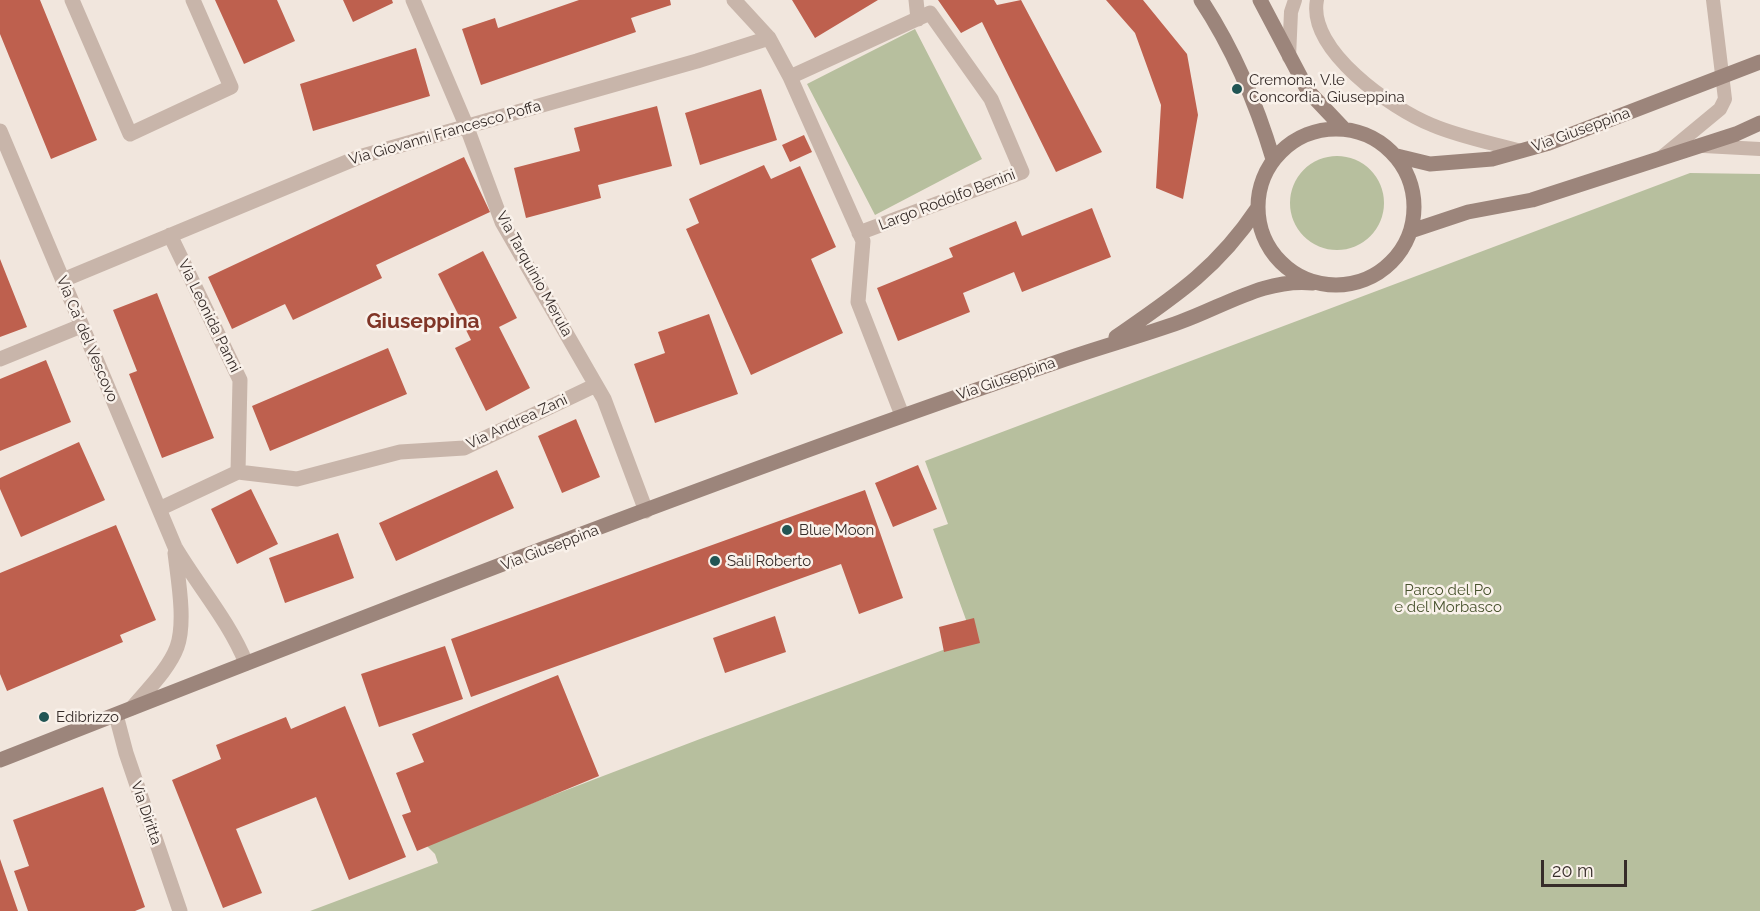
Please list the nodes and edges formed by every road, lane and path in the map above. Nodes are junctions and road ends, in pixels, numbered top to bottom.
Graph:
1 (72, 0) edge
2 (193, 0) edge
3 (413, 0) edge
4 (734, 0) edge
5 (916, 0) edge
6 (1202, 0) edge
7 (1260, 0) edge
8 (1295, 0) edge
9 (1317, 0) edge
10 (1713, 0) edge
11 (918, 19) junction
12 (769, 38) junction
13 (1289, 59) junction
14 (1760, 62) edge
15 (790, 77) junction
16 (1722, 77) junction
17 (1760, 123) edge
18 (465, 125) junction
19 (1343, 128) junction
20 (0, 131) edge
21 (1696, 146) junction
22 (1760, 148) edge
23 (1521, 151) junction
24 (1396, 156) junction
25 (1662, 157) junction
26 (1273, 159) junction
27 (1257, 209) junction
28 (1411, 231) junction
29 (860, 233) junction
30 (170, 235) junction
31 (63, 280) junction
32 (1313, 283) junction
33 (81, 326) junction
34 (1104, 345) junction
35 (0, 358) edge
36 (596, 385) junction
37 (902, 415) junction
38 (238, 472) junction
39 (159, 509) junction
40 (646, 511) junction
41 (175, 547) junction
42 (246, 663) junction
43 (132, 708) junction
44 (116, 715) junction
45 (0, 760) edge
46 (180, 911) edge

1 - 2 street
3 - 18 street, Via Tarquinio Merula
4 - 12 street, Largo Rodolfo Benini
5 - 11 street
6 - 26 main road
7 - 13 main road
8 - 13 lane
9 - 23 lane
10 - 16 lane
11 - 15 street
11 - 29 street, Largo Rodolfo Benini
12 - 15 street, Largo Rodolfo Benini
12 - 18 street, Via Giovanni Francesco Poffa
13 - 19 main road
14 - 16 main road, Via Giuseppina
15 - 29 street, Largo Rodolfo Benini
16 - 23 main road, Via Giuseppina
16 - 25 lane
17 - 21 main road
18 - 30 street, Via Giovanni Francesco Poffa
18 - 36 street, Via Tarquinio Merula
19 - 24 main road, Via Giuseppina
19 - 26 main road, Via Giuseppina
20 - 31 street, Via Ca' del Vescovo
21 - 22 lane
21 - 25 main road
23 - 24 main road, Via Giuseppina
24 - 28 main road, Via Giuseppina
25 - 28 main road
26 - 27 main road, Via Giuseppina
27 - 32 main road, Via Giuseppina
27 - 34 main road, Via Giuseppina
28 - 32 main road, Via Giuseppina
29 - 37 street, Largo Rodolfo Benini
30 - 31 street, Via Giovanni Francesco Poffa
30 - 38 street, Via Leonida Panni
31 - 33 street, Via Ca' del Vescovo
32 - 34 main road, Via Giuseppina
33 - 35 street
33 - 39 street, Via Ca' del Vescovo
34 - 37 main road, Via Giuseppina
36 - 38 street, Via Andrea Zani
36 - 40 street, Via Tarquinio Merula
37 - 40 main road, Via Giuseppina
38 - 39 street
39 - 41 street, Via Ca' del Vescovo
40 - 42 main road, Via Giuseppina
41 - 42 street, Via Ca' del Vescovo
41 - 43 street, Via Ca' del Vescovo
42 - 43 main road, Via Giuseppina
43 - 44 main road, Via Giuseppina
44 - 45 main road, Via Giuseppina
44 - 46 street, Via Diritta

